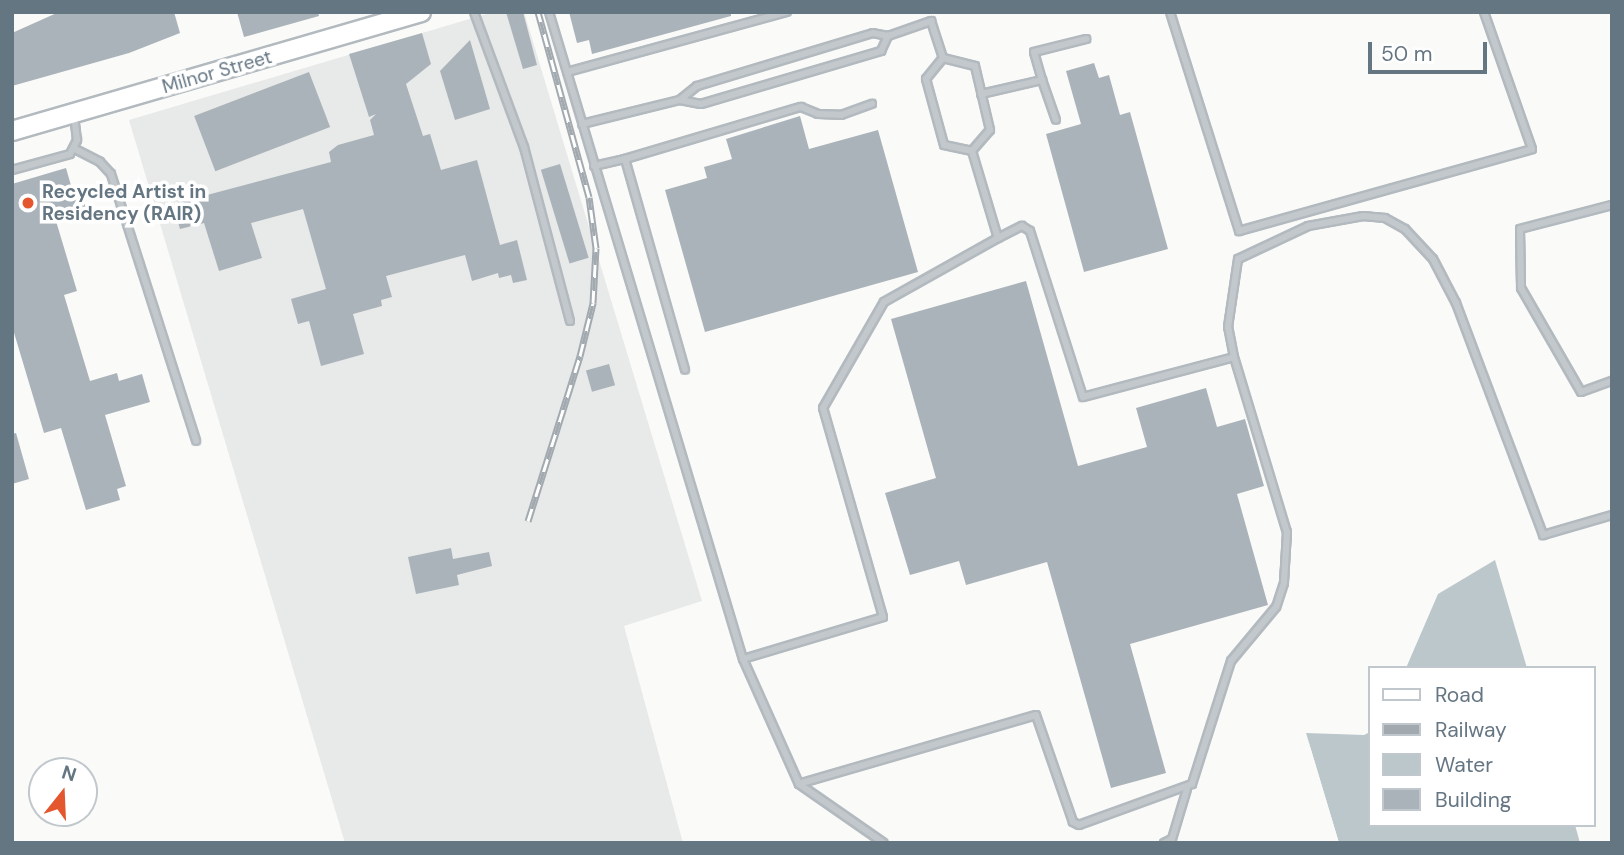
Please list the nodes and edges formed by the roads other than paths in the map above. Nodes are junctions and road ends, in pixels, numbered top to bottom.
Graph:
1 (421, 12) edge
2 (474, 12) edge
3 (549, 12) edge
4 (787, 12) edge
5 (1170, 12) edge
6 (1484, 12) edge
7 (888, 36) junction
8 (1086, 39) dead end
9 (943, 58) junction
10 (567, 72) junction
11 (1042, 80) junction
12 (981, 94) junction
13 (680, 100) junction
14 (872, 104) dead end
15 (74, 114) junction
16 (1056, 120) dead end
17 (582, 124) junction
18 (12, 131) edge
19 (75, 149) junction
20 (972, 151) junction
21 (625, 159) junction
22 (594, 166) junction
23 (12, 170) edge
24 (1612, 205) edge
25 (998, 239) junction
26 (570, 321) dead end
27 (1234, 357) junction
28 (685, 370) dead end
29 (1612, 381) edge
30 (196, 441) dead end
31 (1612, 515) edge
32 (743, 660) junction
33 (799, 784) junction
34 (1187, 789) junction
35 (884, 843) edge
36 (1164, 843) edge

1 - 15 main road, Milnor Street
2 - 26 lane
3 - 10 lane
4 - 10 lane
5 - 6 lane
7 - 9 lane
7 - 13 lane
7 - 13 lane
8 - 11 lane
9 - 12 lane
9 - 20 lane
10 - 17 lane
11 - 12 lane
11 - 16 lane
12 - 20 lane
13 - 17 lane
14 - 21 lane
15 - 18 main road, Milnor Street
15 - 19 lane
17 - 22 lane
19 - 23 lane
19 - 30 lane
20 - 25 lane
21 - 22 lane
21 - 28 lane
22 - 32 lane
24 - 29 lane
25 - 27 lane
25 - 32 lane
27 - 31 lane
27 - 34 lane
32 - 33 lane
33 - 34 lane
33 - 35 lane
34 - 36 lane

